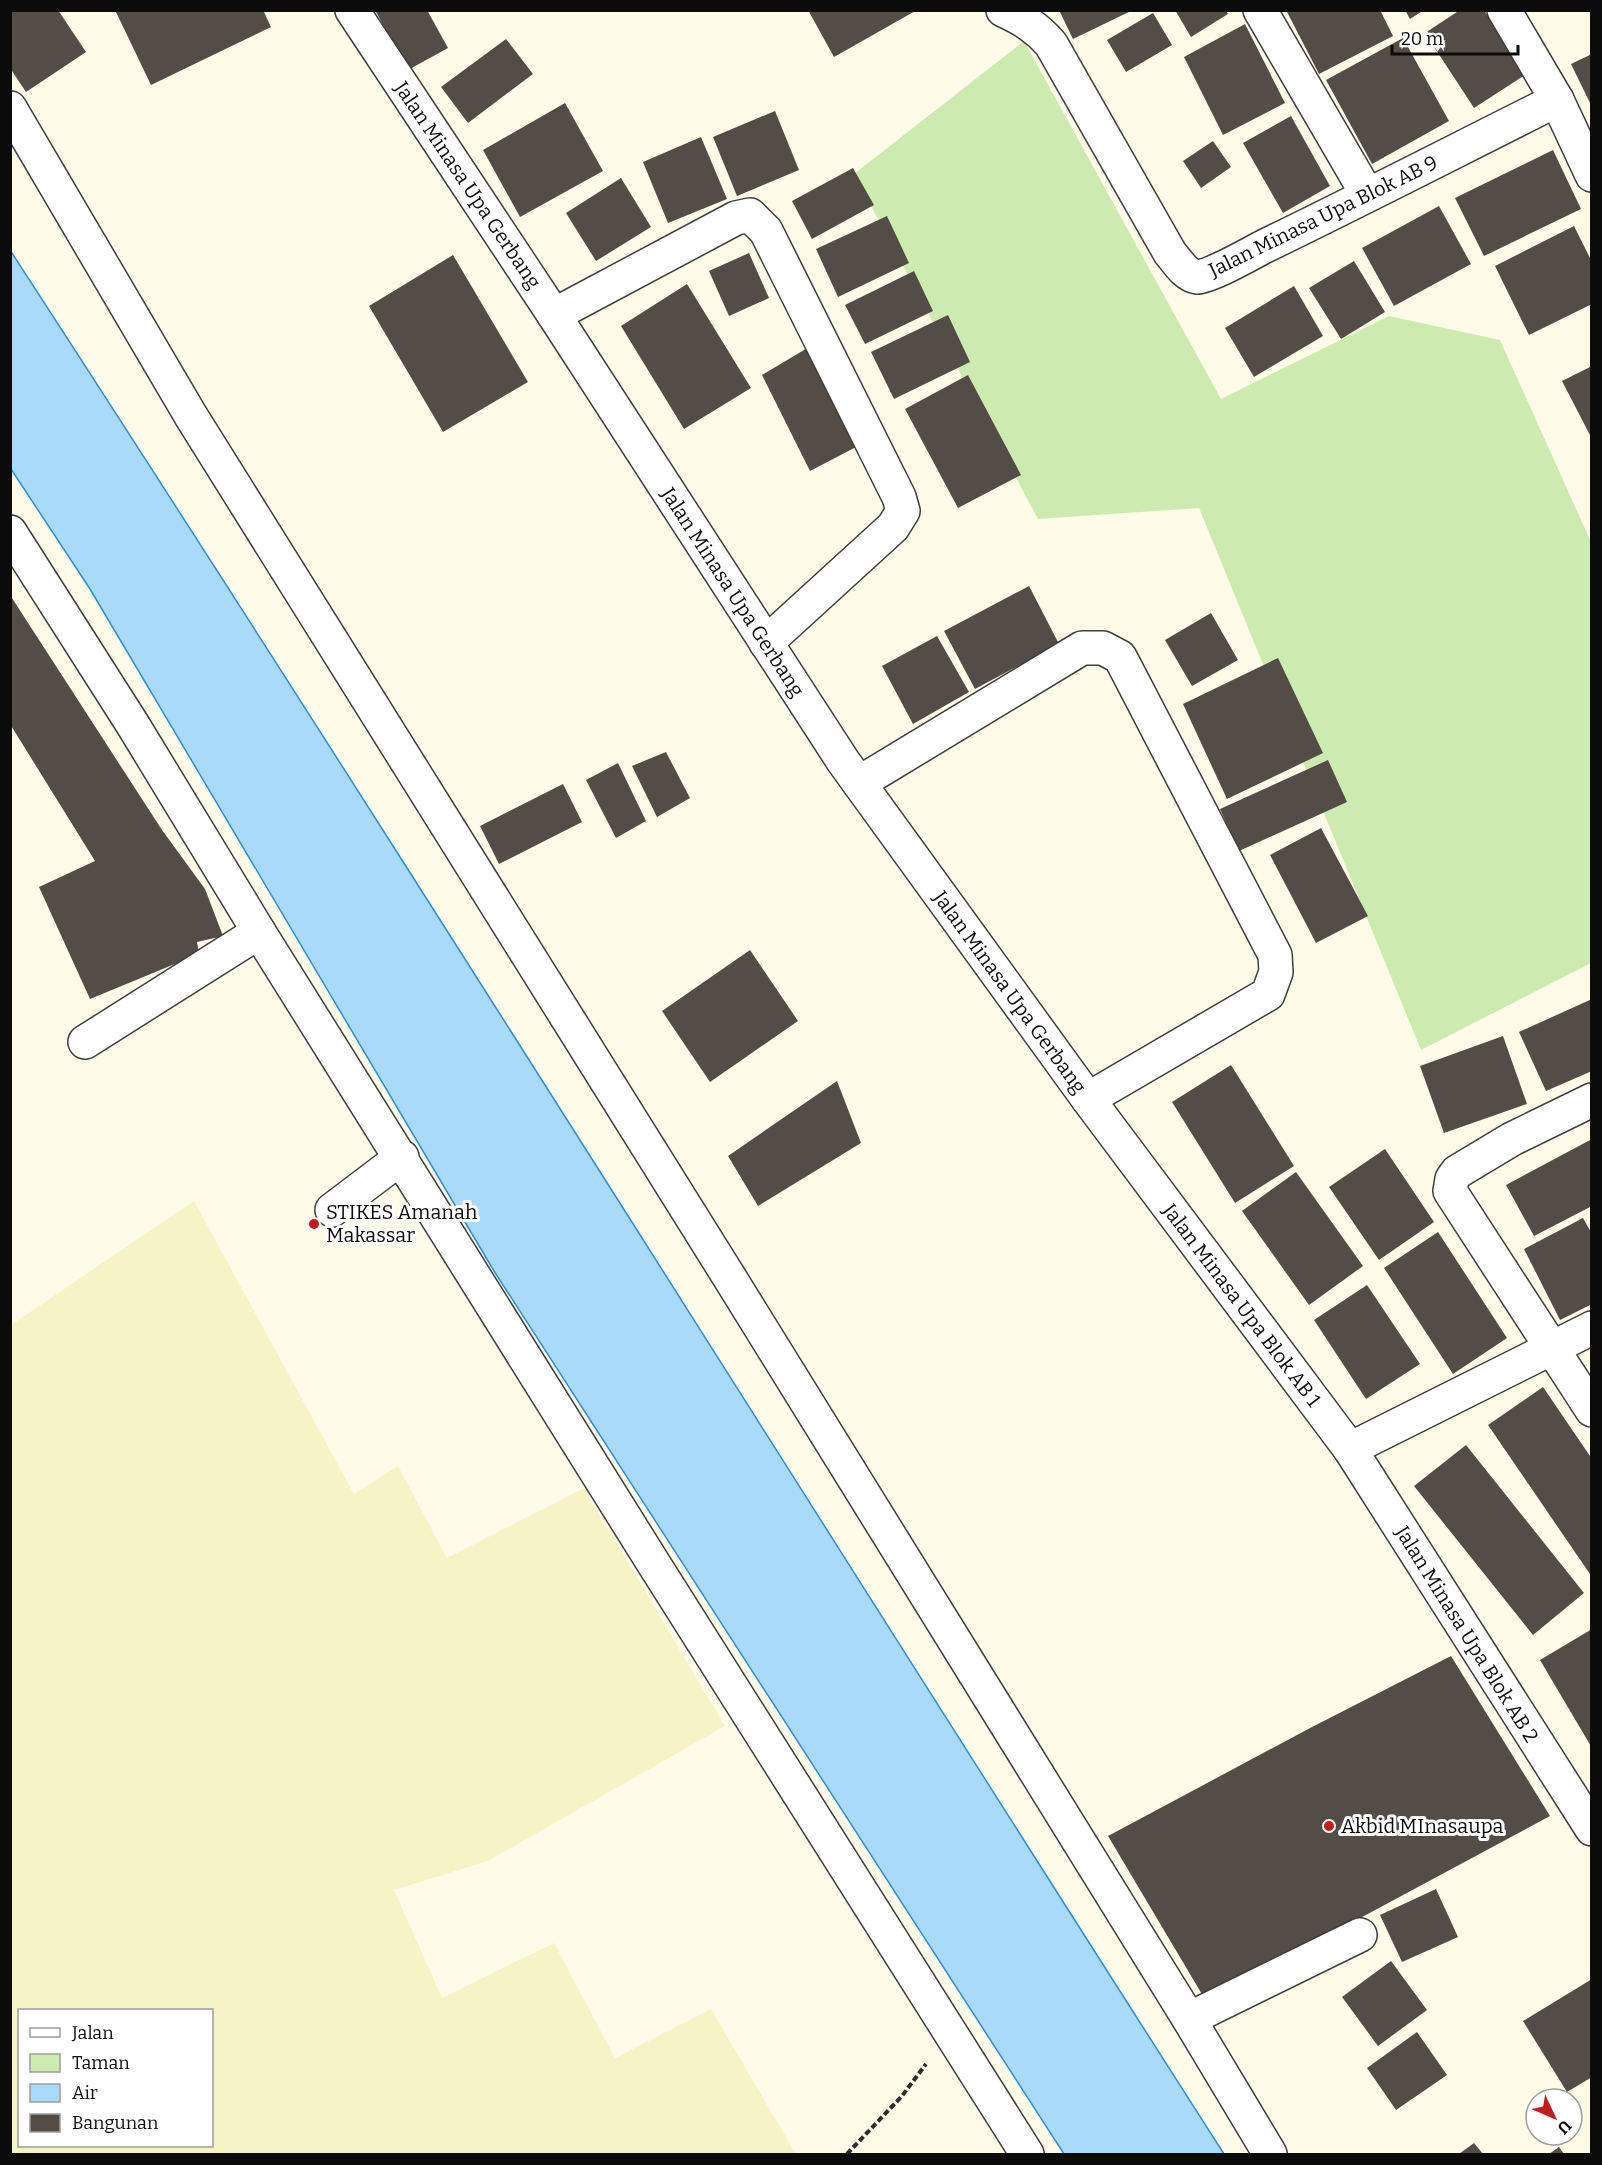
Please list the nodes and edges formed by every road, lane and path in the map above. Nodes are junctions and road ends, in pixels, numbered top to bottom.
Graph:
1 (352, 10) edge
2 (1003, 10) edge
3 (1260, 10) edge
4 (1504, 10) edge
5 (1557, 100) junction
6 (10, 108) edge
7 (1592, 176) edge
8 (1367, 194) junction
9 (554, 315) junction
10 (10, 532) edge
11 (766, 643) junction
12 (859, 783) junction
13 (259, 932) junction
14 (85, 1042) dead end
15 (1088, 1100) junction
16 (1592, 1100) edge
17 (402, 1157) junction
18 (1133, 1161) joint
19 (332, 1210) dead end
20 (1592, 1328) edge
21 (1552, 1348) junction
22 (1592, 1410) edge
23 (1350, 1449) junction
24 (1589, 1820) edge
25 (1360, 1935) dead end
26 (1189, 2019) junction
27 (951, 2033) junction
28 (847, 2154) edge
29 (1027, 2154) edge
30 (1270, 2154) edge

1 - 9 street, Jalan Minasa Upa Gerbang
2 - 8 street, Jalan Minasa Upa Blok AB 9
3 - 8 street
4 - 5 street
5 - 7 street
5 - 8 street, Jalan Minasa Upa Blok AB 9
6 - 26 street
9 - 11 street, Jalan Minasa Upa Gerbang
9 - 11 street
10 - 13 street
11 - 12 street, Jalan Minasa Upa Gerbang
12 - 15 street, Jalan Minasa Upa Gerbang
12 - 15 street
13 - 14 street
13 - 17 street
15 - 18 street, Jalan Minasa Upa Gerbang
16 - 21 street
17 - 19 street
17 - 27 street
18 - 23 street, Jalan Minasa Upa Blok AB 1
20 - 21 street
21 - 22 street
21 - 23 street
23 - 24 street, Jalan Minasa Upa Blok AB 2
25 - 26 street
26 - 30 street
27 - 28 path
27 - 29 street

